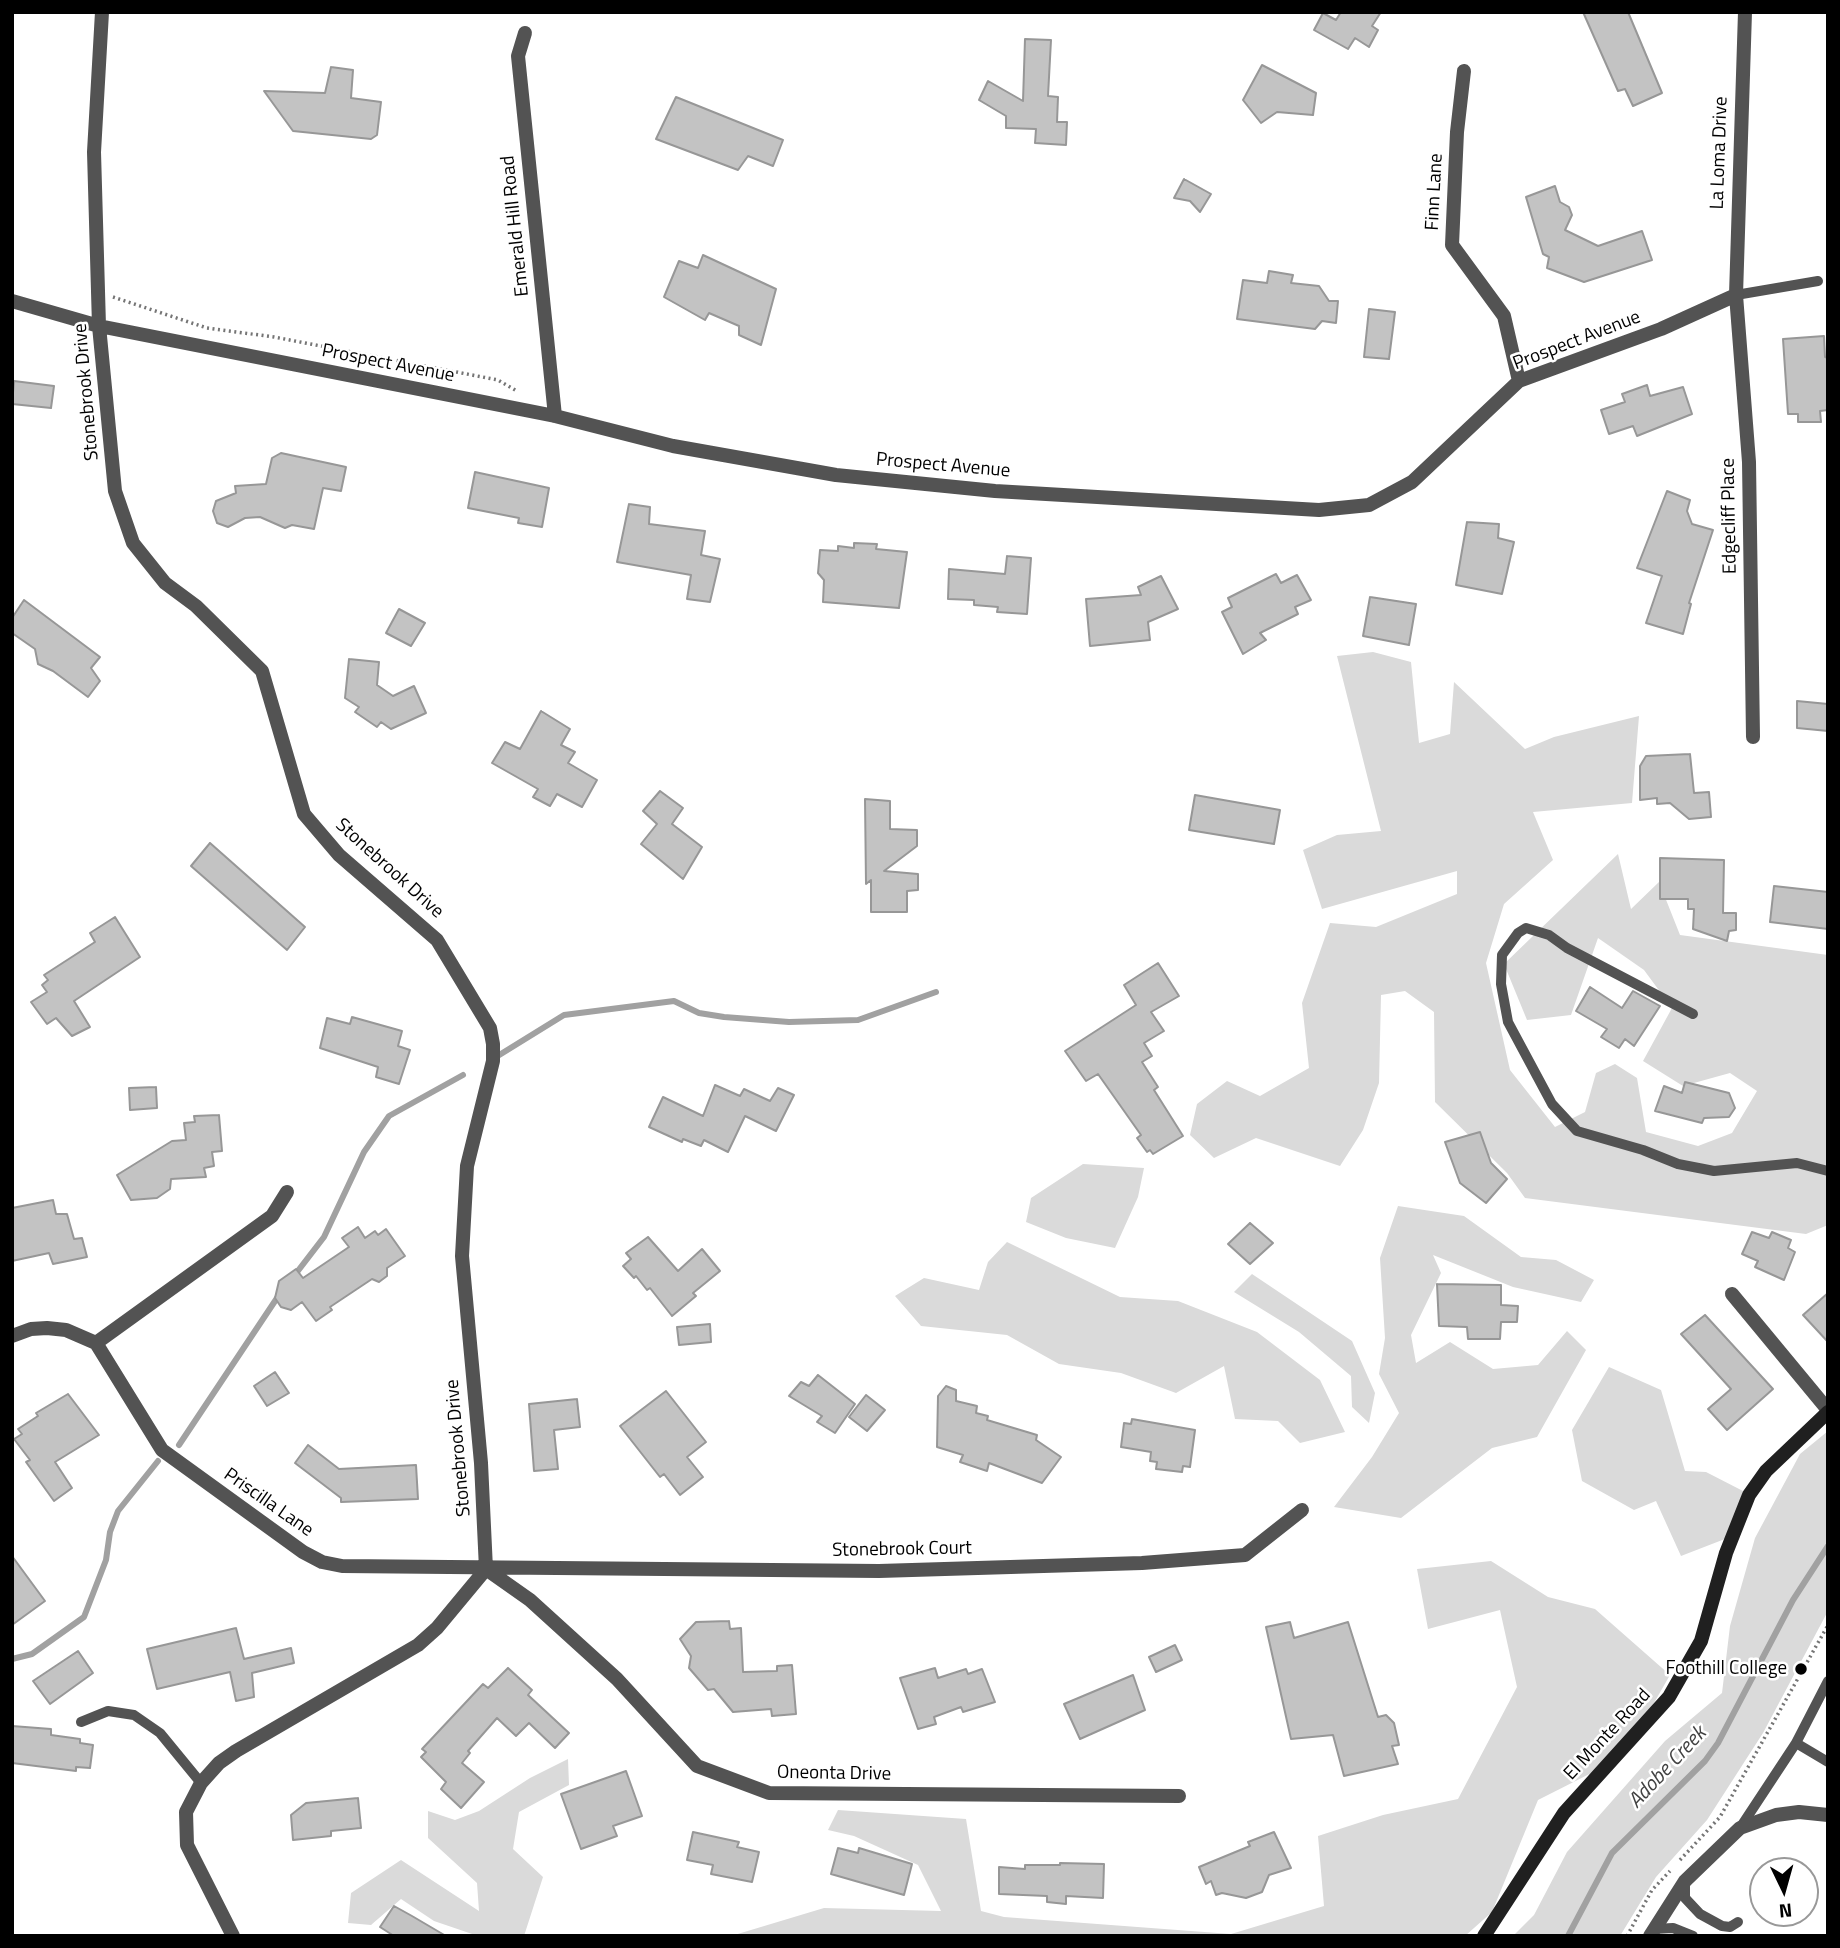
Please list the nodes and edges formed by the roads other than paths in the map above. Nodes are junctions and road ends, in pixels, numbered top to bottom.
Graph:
1 (102, 12) edge
2 (1745, 12) edge
3 (524, 33) dead end
4 (1464, 71) dead end
5 (1818, 281) dead end
6 (1736, 295) junction
7 (12, 301) edge
8 (99, 326) junction
9 (1519, 381) junction
10 (555, 416) junction
11 (1754, 737) dead end
12 (1693, 1014) dead end
13 (1828, 1171) edge
14 (287, 1192) dead end
15 (1732, 1294) dead end
16 (12, 1336) edge
17 (96, 1343) junction
18 (1828, 1411) edge
19 (1302, 1510) dead end
20 (486, 1569) junction
21 (1828, 1681) edge
22 (81, 1722) dead end
23 (1796, 1743) junction
24 (1828, 1762) edge
25 (201, 1783) junction
26 (1180, 1796) dead end
27 (1828, 1815) edge
28 (1740, 1828) junction
29 (1685, 1881) junction
30 (1738, 1922) dead end
31 (1652, 1932) edge
32 (233, 1936) edge
33 (1484, 1936) edge
34 (1693, 1936) edge

1 - 8 street, Stonebrook Drive
2 - 6 street, La Loma Drive
3 - 10 street, Emerald Hill Road
4 - 9 street, Finn Lane
5 - 6 lane
6 - 9 street, Prospect Avenue
6 - 11 street, Edgecliff Place
7 - 8 street, Prospect Avenue
8 - 10 street, Prospect Avenue
8 - 20 street, Stonebrook Drive
9 - 10 street, Prospect Avenue
12 - 13 lane
14 - 17 street
15 - 18 street
16 - 17 street
17 - 20 street, Priscilla Lane
18 - 33 street, El Monte Road
19 - 20 street, Stonebrook Court
20 - 25 street
20 - 26 street, Oneonta Drive
21 - 23 lane
22 - 25 lane
23 - 24 lane
23 - 28 lane
25 - 32 street
27 - 28 street
28 - 29 street
29 - 30 lane
29 - 31 street
31 - 34 lane

